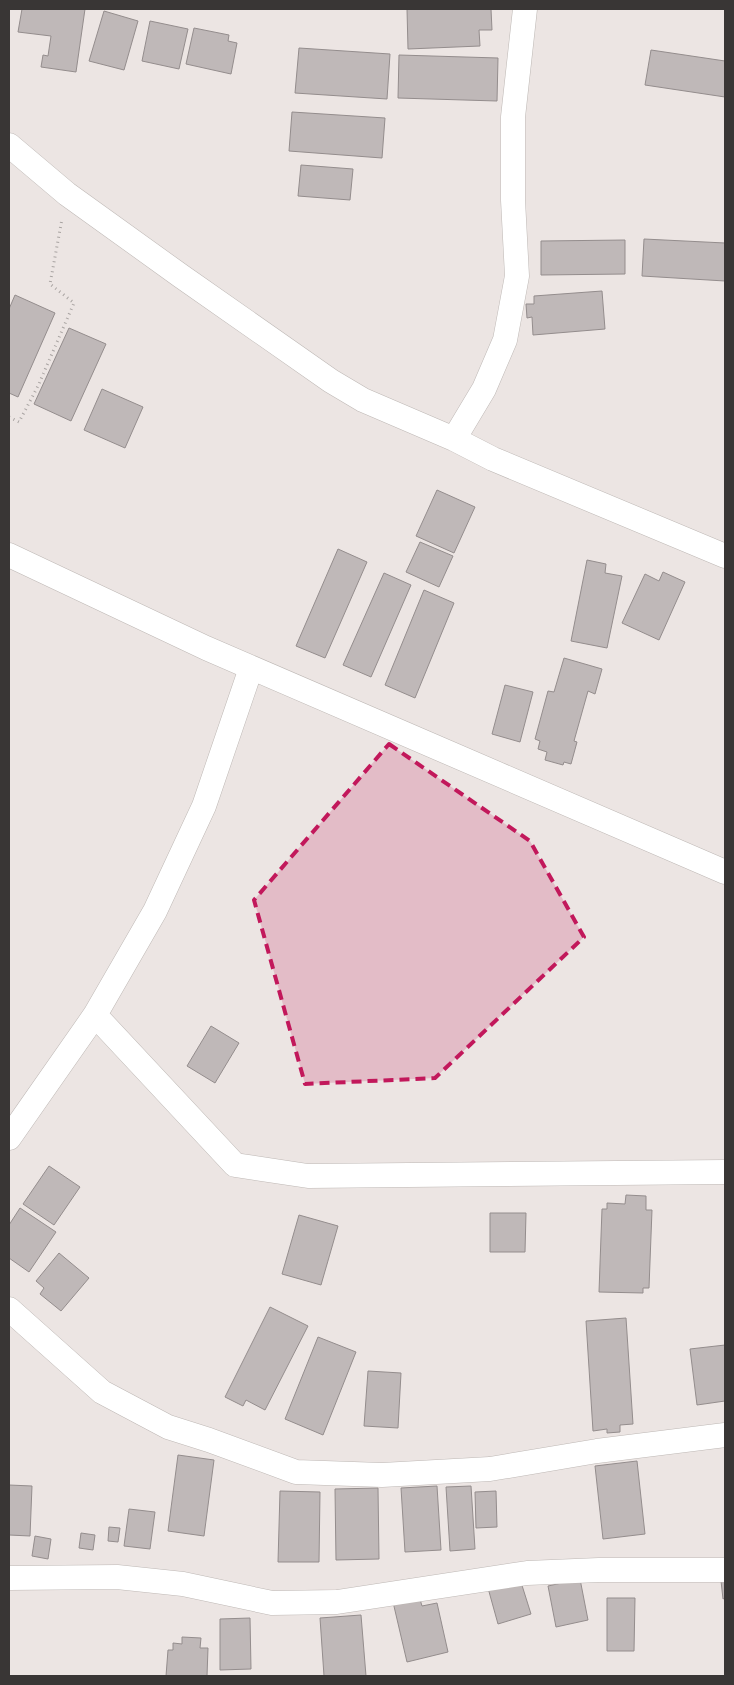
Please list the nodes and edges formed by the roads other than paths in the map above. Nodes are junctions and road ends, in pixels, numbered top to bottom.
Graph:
1 (525, 9) edge
2 (9, 145) edge
3 (454, 439) junction
4 (9, 555) edge
5 (725, 556) edge
6 (251, 668) junction
7 (725, 872) edge
8 (95, 1015) junction
9 (9, 1138) edge
10 (725, 1172) edge
11 (9, 1309) edge
12 (725, 1435) edge
13 (725, 1570) edge
14 (9, 1578) edge

1 - 3 street
2 - 3 street
3 - 5 street
4 - 6 street
6 - 7 street
6 - 8 street
8 - 9 street
8 - 10 street
11 - 12 street
13 - 14 street

